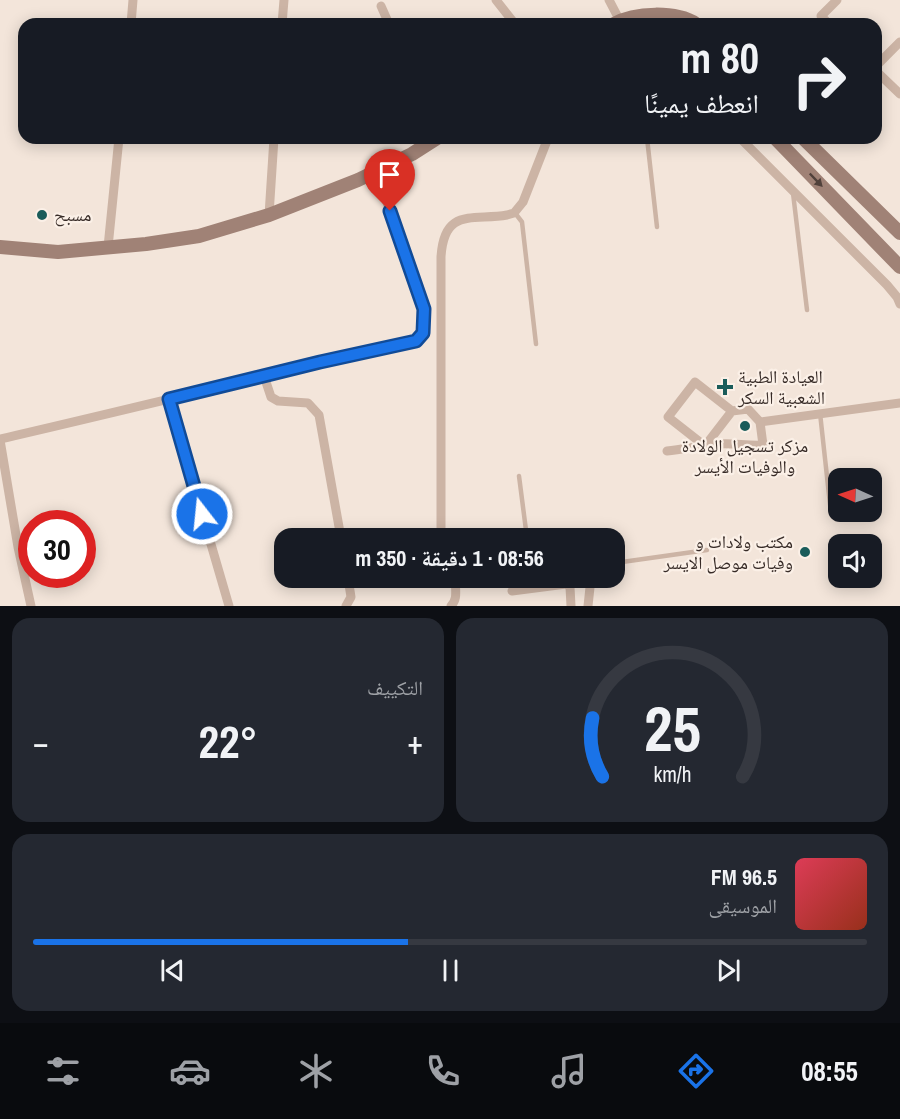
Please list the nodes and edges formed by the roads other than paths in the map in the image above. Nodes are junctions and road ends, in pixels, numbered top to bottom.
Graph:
1 (133, 0) edge
2 (284, 0) edge
3 (496, 0) edge
4 (609, 0) edge
5 (837, 0) edge
6 (381, 6) dead end
7 (643, 16) junction
8 (132, 18) edge
9 (282, 18) edge
10 (386, 18) edge
11 (510, 18) edge
12 (616, 18) edge
13 (629, 18) edge
14 (647, 18) edge
15 (684, 18) edge
16 (823, 18) edge
17 (900, 42) edge
18 (882, 60) edge
19 (882, 77) edge
20 (900, 94) edge
21 (118, 144) edge
22 (274, 144) edge
23 (428, 144) edge
24 (546, 144) edge
25 (647, 144) edge
26 (746, 144) edge
27 (781, 144) edge
28 (809, 144) edge
29 (376, 171) junction
30 (792, 190) junction
31 (871, 204) junction
32 (514, 213) junction
33 (269, 215) junction
34 (856, 220) junction
35 (657, 227) dead end
36 (900, 233) edge
37 (0, 247) edge
38 (108, 247) junction
39 (900, 267) edge
40 (900, 303) edge
41 (807, 310) dead end
42 (536, 345) dead end
43 (264, 376) junction
44 (169, 399) junction
45 (900, 403) edge
46 (732, 411) junction
47 (820, 413) junction
48 (760, 422) junction
49 (0, 439) edge
50 (705, 446) junction
51 (667, 451) dead end
52 (519, 476) dead end
53 (828, 486) edge
54 (339, 528) edge
55 (441, 528) edge
56 (526, 528) edge
57 (707, 550) dead end
58 (625, 562) edge
59 (350, 588) edge
60 (454, 588) edge
61 (590, 588) edge
62 (512, 591) dead end
63 (32, 606) edge
64 (229, 606) edge
65 (346, 606) edge
66 (451, 606) edge
67 (571, 606) edge
68 (588, 606) edge

1 - 8 street
2 - 9 street
3 - 11 street
4 - 12 street
5 - 16 street
6 - 10 street
7 - 13 main road
7 - 14 main road
7 - 15 main road
17 - 18 street
19 - 20 street
21 - 38 street
22 - 33 street
23 - 29 main road
24 - 32 street
25 - 35 lane
26 - 30 street
27 -> 34 main road
28 - 31 main road
29 - 33 main road
29 - 43 street
30 - 40 street
30 - 41 lane
31 - 34 main road
31 - 36 main road
32 - 42 lane
32 - 55 street
33 - 38 main road
34 - 39 main road
37 - 38 main road
43 - 44 street
43 - 54 street
44 - 49 street
44 - 64 street
45 - 47 street
46 - 48 street
46 - 50 street
46 - 50 street
47 - 48 street
47 - 53 lane
48 - 50 street
49 - 63 street
50 - 51 street
52 - 56 lane
57 - 58 lane
59 - 65 street
60 - 66 street
61 - 68 street
62 - 67 street

